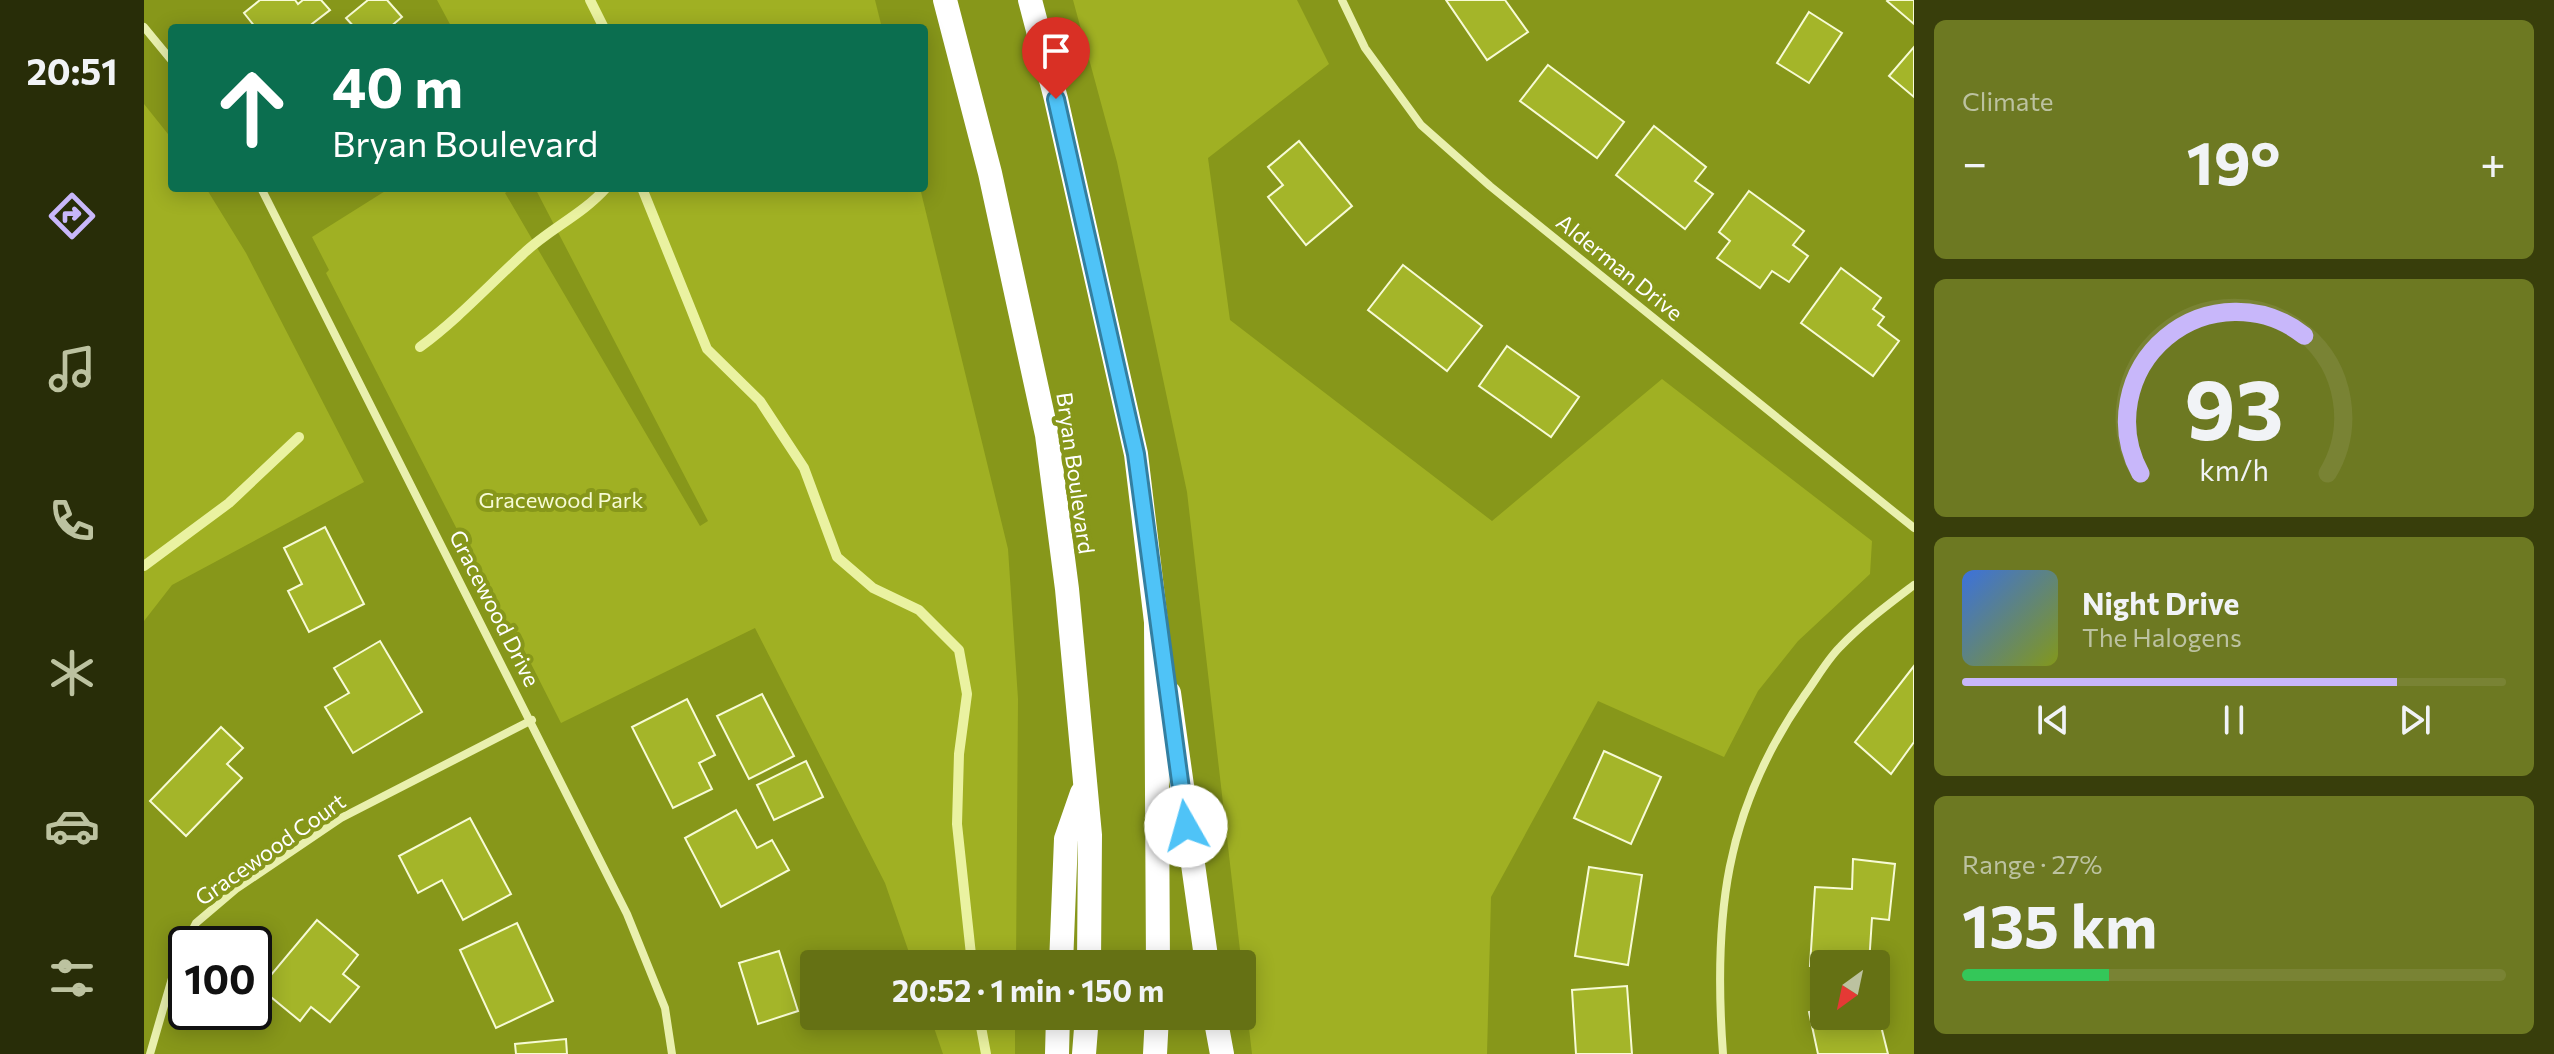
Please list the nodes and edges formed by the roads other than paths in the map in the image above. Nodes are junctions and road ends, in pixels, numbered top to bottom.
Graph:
1 (945, 0) edge
2 (1030, 0) edge
3 (1342, 0) edge
4 (144, 27) edge
5 (168, 56) edge
6 (263, 192) edge
7 (1914, 528) edge
8 (1914, 585) edge
9 (1156, 622) junction
10 (532, 720) junction
11 (1086, 783) junction
12 (1062, 950) edge
13 (1089, 950) edge
14 (1158, 950) edge
15 (1205, 950) edge
16 (1058, 1030) edge
17 (1086, 1030) edge
18 (1156, 1030) edge
19 (1218, 1030) edge
20 (150, 1054) edge
21 (672, 1054) edge
22 (1057, 1054) edge
23 (1084, 1054) edge
24 (1155, 1054) edge
25 (1222, 1054) edge
26 (1723, 1054) edge

1 - 11 highway, Bryan Boulevard
2 - 9 highway
3 - 7 street, Alderman Drive
4 - 5 street
6 - 10 street, Gracewood Drive
8 - 26 street
9 - 14 highway
9 - 15 highway
10 - 20 street, Gracewood Court
10 - 21 street, Gracewood Drive
11 - 12 highway
11 - 13 highway, Bryan Boulevard
16 - 22 highway
17 - 23 highway
18 - 24 highway
19 - 25 highway

